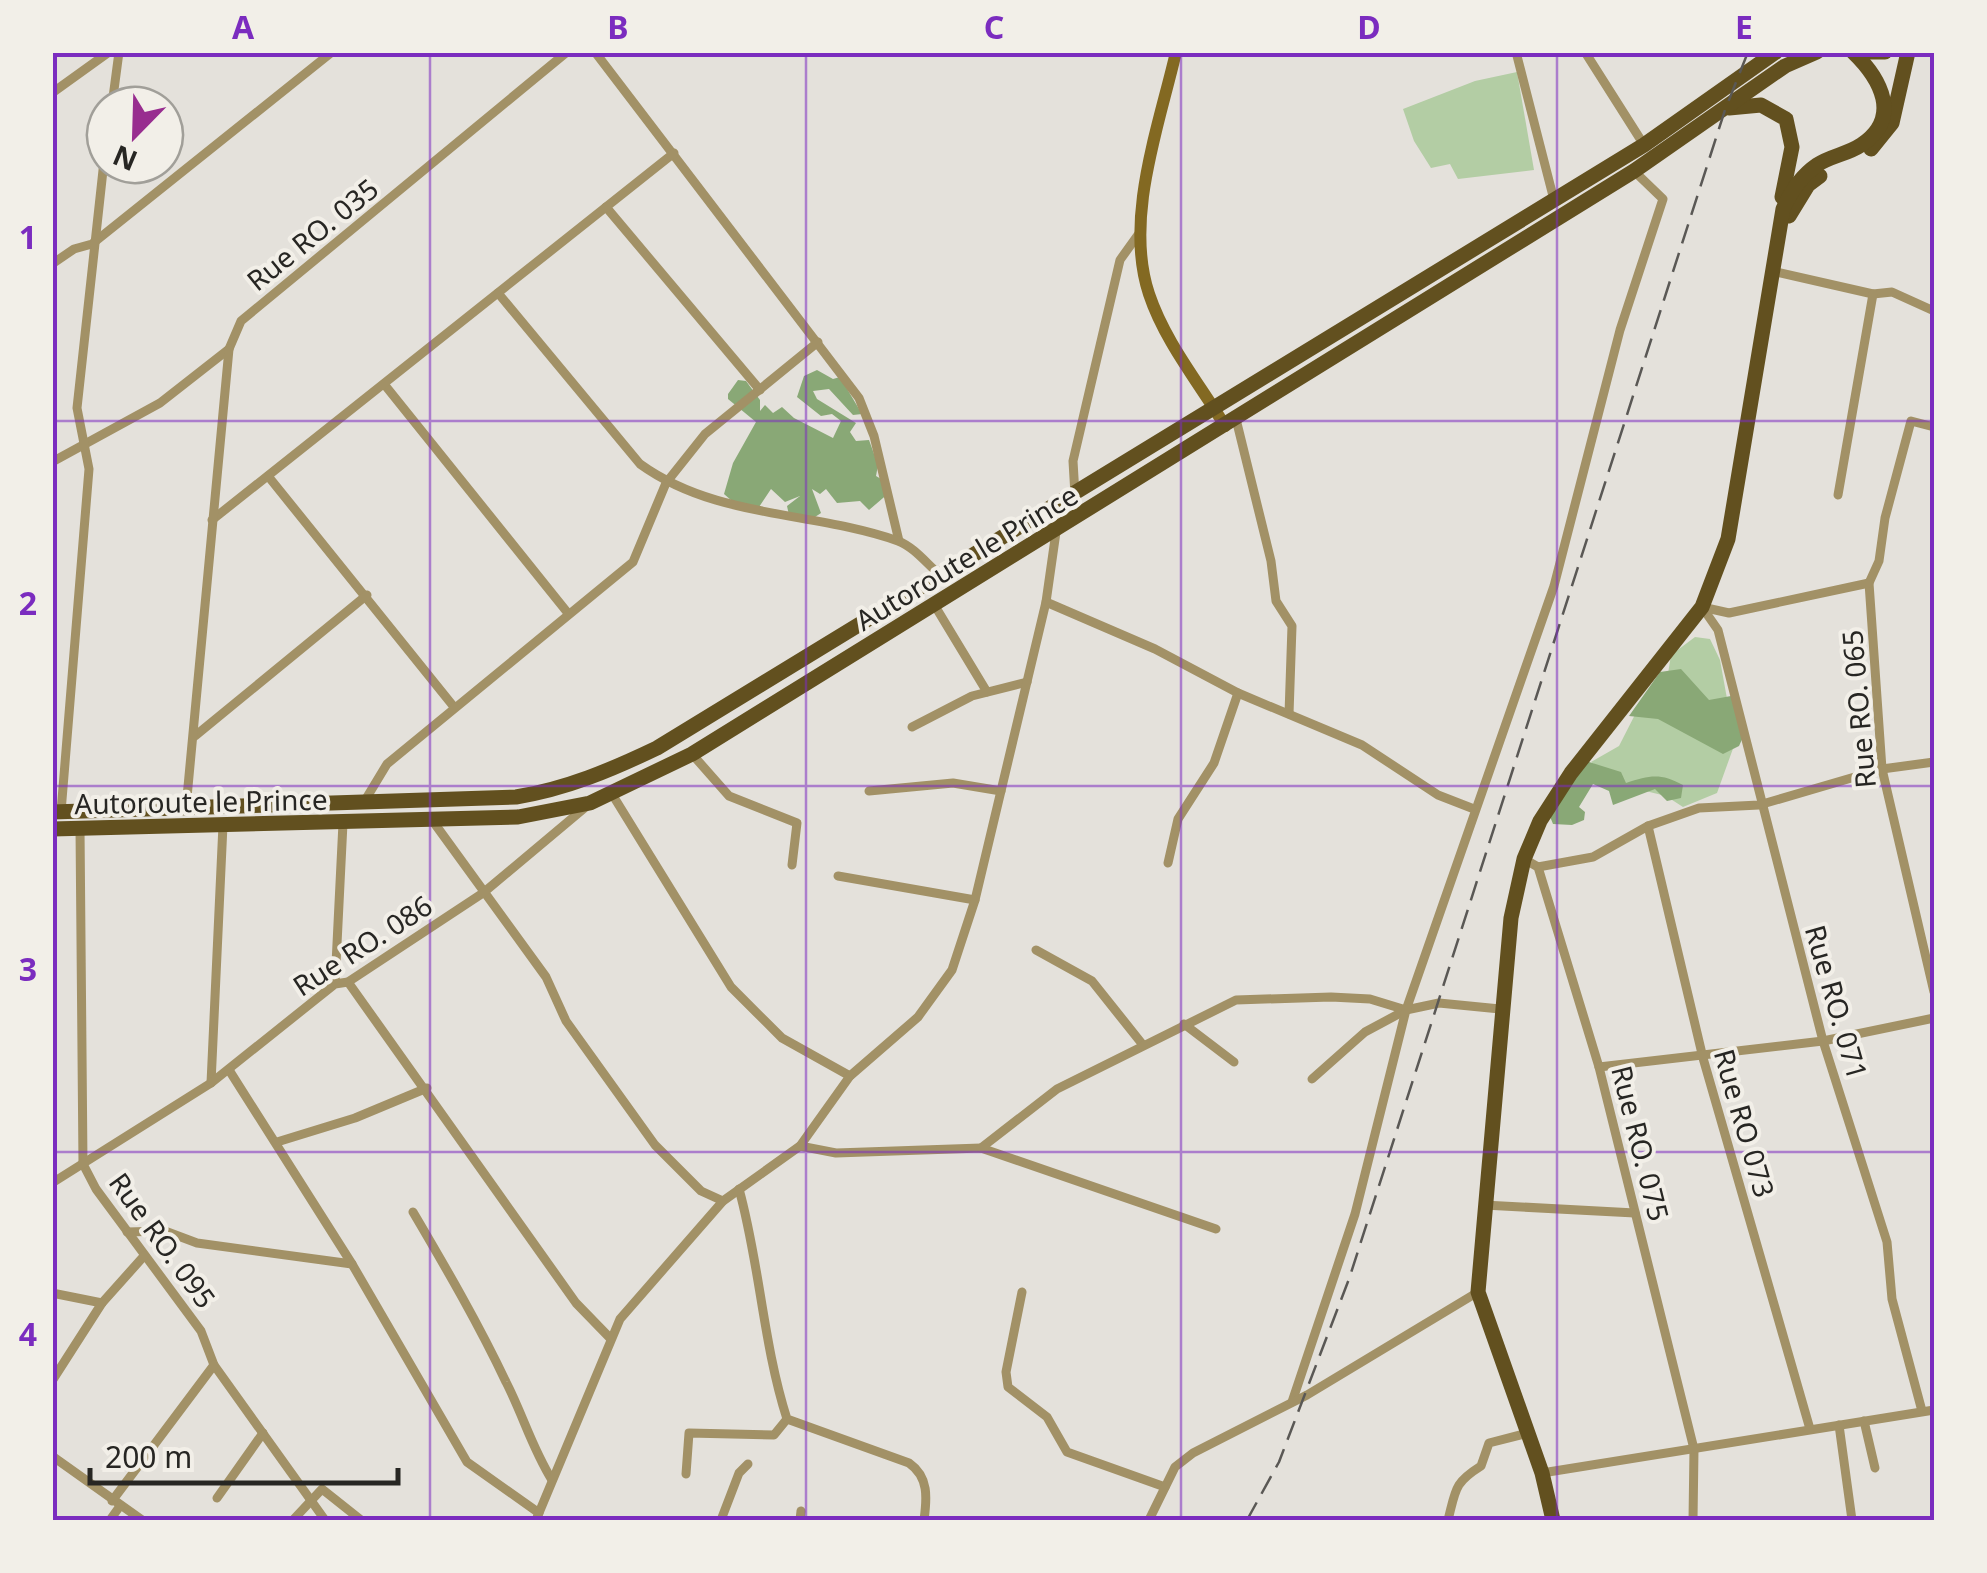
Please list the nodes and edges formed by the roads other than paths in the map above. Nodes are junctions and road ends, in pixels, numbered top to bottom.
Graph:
1 (109, 52) edge
2 (119, 52) edge
3 (332, 52) edge
4 (567, 52) edge
5 (594, 52) edge
6 (1176, 52) edge
7 (1516, 52) edge
8 (1585, 52) edge
9 (1776, 52) edge
10 (1816, 52) edge
11 (1856, 52) edge
12 (1885, 52) edge
13 (1908, 52) edge
14 (115, 85) edge
15 (52, 93) edge
16 (1726, 108) junction
17 (1644, 145) junction
18 (674, 153) junction
19 (1634, 170) junction
20 (100, 185) edge
21 (1554, 200) junction
22 (606, 207) junction
23 (1141, 230) junction
24 (1777, 243) junction
25 (92, 244) junction
26 (52, 264) edge
27 (1772, 271) junction
28 (498, 293) junction
29 (1873, 294) junction
30 (1934, 312) edge
31 (818, 342) junction
32 (230, 349) junction
33 (384, 384) junction
34 (760, 390) junction
35 (1214, 409) junction
36 (1230, 423) junction
37 (1934, 426) edge
38 (87, 446) junction
39 (52, 462) edge
40 (268, 476) junction
41 (666, 483) junction
42 (1838, 495) dead end
43 (1075, 496) junction
44 (212, 520) junction
45 (1056, 532) junction
46 (899, 541) junction
47 (942, 577) junction
48 (1869, 583) junction
49 (367, 595) junction
50 (1046, 602) junction
51 (935, 606) junction
52 (1702, 607) junction
53 (567, 612) junction
54 (1027, 682) junction
55 (987, 692) junction
56 (1238, 692) junction
57 (454, 707) junction
58 (1289, 714) junction
59 (912, 727) dead end
60 (195, 736) junction
61 (692, 754) junction
62 (1934, 762) edge
63 (1882, 769) junction
64 (869, 791) dead end
65 (1001, 791) junction
66 (612, 794) junction
67 (364, 802) junction
68 (590, 803) junction
69 (1759, 805) junction
70 (186, 808) junction
71 (1474, 809) junction
72 (56, 812) edge
73 (432, 820) junction
74 (343, 823) junction
75 (222, 825) junction
76 (1648, 826) junction
77 (80, 828) junction
78 (52, 829) edge
79 (1168, 863) dead end
80 (1531, 863) junction
81 (792, 865) dead end
82 (838, 876) dead end
83 (483, 893) junction
84 (975, 900) junction
85 (1036, 950) dead end
86 (348, 982) junction
87 (335, 984) junction
88 (1934, 992) edge
89 (1500, 1009) junction
90 (1406, 1010) junction
91 (1934, 1018) edge
92 (1184, 1024) junction
93 (1824, 1041) junction
94 (1143, 1044) junction
95 (1703, 1058) junction
96 (1234, 1062) dead end
97 (1599, 1067) junction
98 (229, 1070) junction
99 (850, 1076) junction
100 (1312, 1078) dead end
101 (212, 1083) junction
102 (428, 1088) junction
103 (277, 1142) junction
104 (800, 1146) junction
105 (981, 1148) junction
106 (83, 1164) junction
107 (52, 1182) edge
108 (739, 1189) junction
109 (723, 1201) junction
110 (1484, 1206) junction
111 (412, 1212) dead end
112 (1635, 1213) junction
113 (1216, 1229) dead end
114 (127, 1232) junction
115 (144, 1256) junction
116 (352, 1264) junction
117 (1022, 1292) dead end
118 (1478, 1292) junction
119 (52, 1293) edge
120 (102, 1303) junction
121 (610, 1338) junction
122 (214, 1365) junction
123 (52, 1382) edge
124 (1292, 1402) junction
125 (1934, 1410) edge
126 (1922, 1412) junction
127 (787, 1418) junction
128 (1864, 1421) junction
129 (1839, 1425) junction
130 (1810, 1429) junction
131 (263, 1433) junction
132 (1528, 1433) junction
133 (1694, 1449) junction
134 (52, 1456) edge
135 (748, 1464) dead end
136 (1875, 1468) dead end
137 (1542, 1473) junction
138 (686, 1474) dead end
139 (552, 1480) junction
140 (1166, 1487) junction
141 (216, 1498) dead end
142 (312, 1500) junction
143 (116, 1504) junction
144 (537, 1517) edge
145 (110, 1520) edge
146 (142, 1520) edge
147 (293, 1520) edge
148 (325, 1520) edge
149 (361, 1520) edge
150 (721, 1520) edge
151 (924, 1520) edge
152 (1149, 1520) edge
153 (1448, 1520) edge
154 (1553, 1520) edge
155 (1693, 1520) edge
156 (1852, 1520) edge

1 - 15 street
2 - 14 street
3 - 25 street
4 - 32 street, Rue RO. 035
5 - 18 street
6 - 23 main road
7 - 21 street
8 - 17 street
9 - 17 main road, Autoroute le Prince
10 - 16 main road, Autoroute le Prince
11 - 12 main road
11 - 24 main road
13 - 24 main road
16 - 19 main road, Autoroute le Prince
16 - 24 main road
17 - 21 main road, Autoroute le Prince
18 - 22 street
18 - 31 street
19 - 36 main road, Autoroute le Prince
19 - 71 street
20 - 25 street
21 - 35 main road, Autoroute le Prince
22 - 28 street
22 - 34 street
23 - 35 main road
23 - 43 street
24 - 27 main road
25 - 26 street
25 - 38 street
27 - 29 street
27 - 52 main road
28 - 33 street
28 - 41 street
29 - 30 street
29 - 42 street
31 - 34 street
31 - 46 street
32 - 38 street, Rue RO. 035
32 - 44 street
33 - 40 street
33 - 53 street
34 - 41 street
35 - 36 main road
35 - 43 main road, Autoroute le Prince
36 - 45 main road, Autoroute le Prince
36 - 58 street
37 - 48 street, Rue RO. 065
38 - 39 street, Rue RO. 035
38 - 72 street
40 - 44 street
40 - 49 street
41 - 46 street
41 - 53 street
43 - 47 main road, Autoroute le Prince
44 - 60 street
45 - 50 street
45 - 51 main road, Autoroute le Prince
46 - 47 street
47 - 67 main road, Autoroute le Prince
48 - 52 street
48 - 63 street, Rue RO. 065
49 - 57 street
49 - 60 street
50 - 54 street
50 - 56 street
51 - 55 street
51 - 61 main road, Autoroute le Prince
52 - 69 street, Rue RO. 071
52 - 80 main road
53 - 57 street
54 - 55 street
54 - 65 street
55 - 59 street
56 - 58 street
56 - 79 street
57 - 67 street
58 - 71 street
60 - 70 street
61 - 66 main road, Autoroute le Prince
61 - 81 street
62 - 63 street
63 - 69 street
63 - 88 street, Rue RO. 065
64 - 65 street
65 - 84 street
66 - 68 main road, Autoroute le Prince
66 - 99 street
67 - 70 main road, Autoroute le Prince
68 - 73 main road, Autoroute le Prince
68 - 83 street, Rue RO. 086
69 - 76 street
69 - 93 street, Rue RO. 071
70 - 72 main road, Autoroute le Prince
71 - 90 street
73 - 74 main road, Autoroute le Prince
73 - 83 street
74 - 75 main road, Autoroute le Prince
74 - 87 street
75 - 77 main road, Autoroute le Prince
75 - 101 street
76 - 80 street
76 - 95 street, Rue RO 073
77 - 78 main road, Autoroute le Prince
77 - 106 street, Rue RO. 095
80 - 89 main road
80 - 97 street, Rue RO. 075
82 - 84 street
83 - 86 street, Rue RO. 086
83 - 109 street
84 - 99 street
85 - 94 street
86 - 87 street, Rue RO. 086
86 - 102 street
87 - 98 street, Rue RO. 086
89 - 90 street
89 - 110 main road
90 - 92 street
90 - 100 street
90 - 124 street
91 - 93 street
92 - 94 street
92 - 96 street
93 - 95 street
93 - 126 street, Rue RO. 071
94 - 105 street
95 - 97 street
95 - 130 street, Rue RO 073
97 - 112 street, Rue RO. 075
98 - 101 street, Rue RO. 086
98 - 103 street
99 - 104 street
101 - 106 street, Rue RO. 086
102 - 103 street
102 - 121 street
103 - 116 street
104 - 105 street
104 - 108 street
105 - 113 street
106 - 107 street, Rue RO. 086
106 - 114 street, Rue RO. 095
108 - 109 street
108 - 127 street
109 - 121 street
110 - 112 street
110 - 118 main road
111 - 139 street
112 - 133 street, Rue RO. 075
114 - 115 street, Rue RO. 095
114 - 116 street
115 - 120 street
115 - 122 street, Rue RO. 095
116 - 144 street
117 - 140 street
118 - 124 street
118 - 132 main road
119 - 120 street
120 - 123 street
121 - 139 street
122 - 131 street, Rue RO. 095
122 - 143 street
124 - 140 street
125 - 126 street
126 - 128 street
127 - 138 street
127 - 151 street
128 - 129 street
128 - 136 street
129 - 130 street
129 - 156 street
130 - 133 street
131 - 141 street
131 - 142 street, Rue RO. 095
132 - 137 main road
132 - 153 street
133 - 137 street
133 - 155 street, Rue RO. 075
134 - 143 street
135 - 150 street
137 - 154 main road
139 - 144 street
140 - 152 street
142 - 147 street
142 - 148 street, Rue RO. 095
142 - 149 street
143 - 145 street
143 - 146 street

